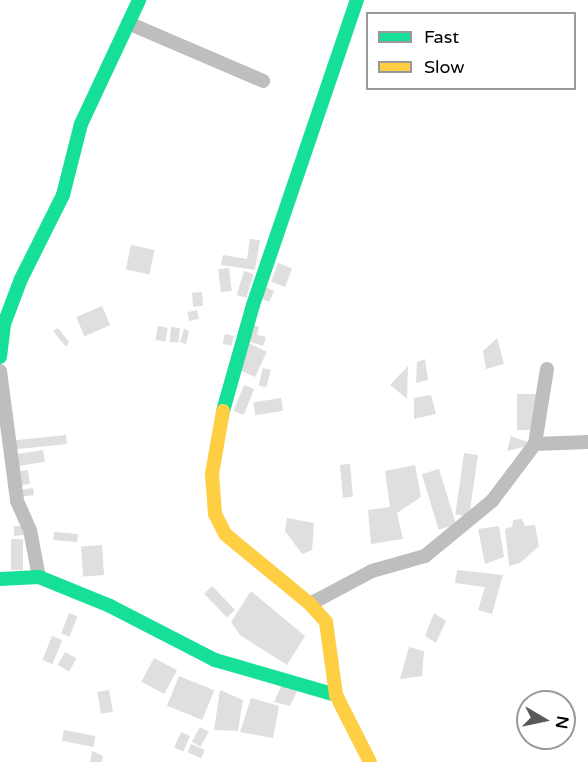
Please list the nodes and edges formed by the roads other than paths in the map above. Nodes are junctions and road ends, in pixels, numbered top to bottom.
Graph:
1 (139, 0) edge
2 (357, 0) edge
3 (128, 23) junction
4 (263, 81) dead end
5 (0, 357) edge
6 (547, 369) dead end
7 (0, 371) edge
8 (588, 442) edge
9 (535, 444) junction
10 (39, 577) junction
11 (0, 579) edge
12 (310, 604) junction
13 (336, 695) junction
14 (370, 762) edge

1 - 3 street
2 - 12 street
3 - 4 street
3 - 5 street
6 - 9 street
7 - 10 street
8 - 9 street
9 - 12 street
10 - 11 street
10 - 13 street
12 - 13 street
13 - 14 street

